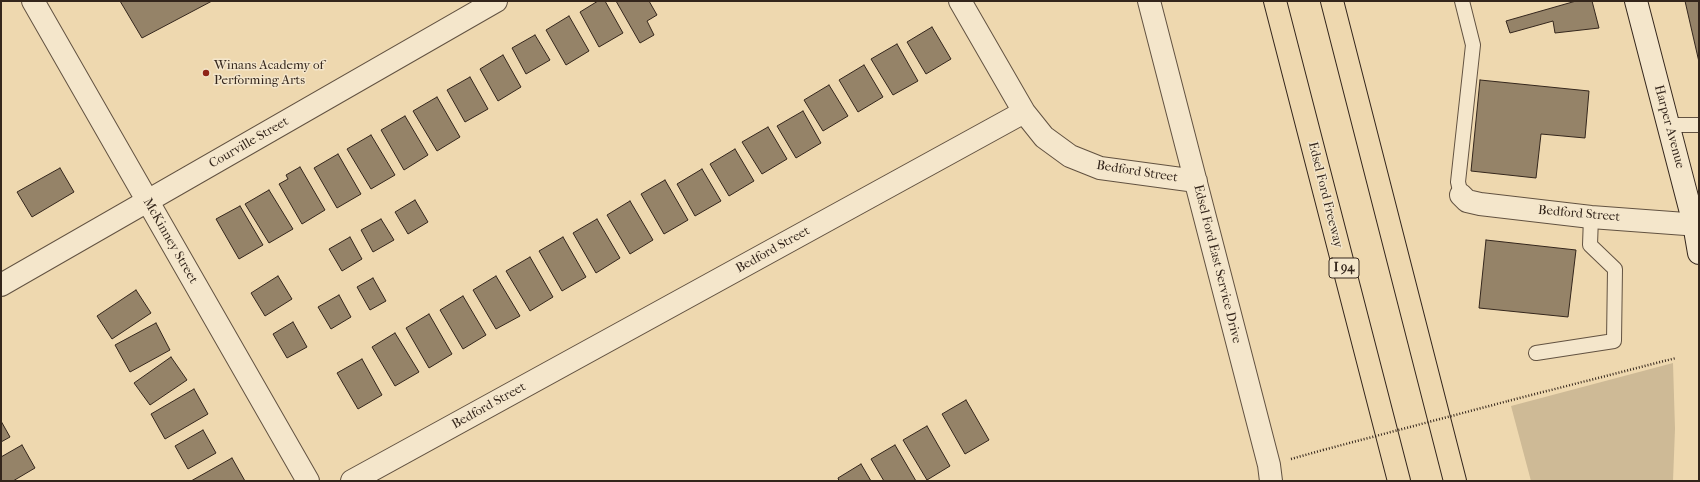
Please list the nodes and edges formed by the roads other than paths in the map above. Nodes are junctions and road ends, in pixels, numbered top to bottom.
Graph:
1 (33, 1) edge
2 (496, 1) edge
3 (960, 1) edge
4 (1149, 1) edge
5 (1275, 1) edge
6 (1332, 1) edge
7 (1462, 1) edge
8 (1636, 1) edge
9 (1024, 112) junction
10 (1668, 125) junction
11 (1699, 125) edge
12 (1196, 181) junction
13 (1461, 195) joint
14 (147, 201) junction
15 (1591, 217) junction
16 (1696, 224) edge
17 (1699, 253) edge
18 (1, 284) edge
19 (1536, 353) dead end
20 (1270, 473) edge
21 (308, 481) edge
22 (352, 481) edge
23 (1399, 481) edge
24 (1456, 481) edge

1 - 14 street, McKinney Street
2 - 14 street, Courville Street
3 - 9 street
4 - 12 street, Edsel Ford East Service Drive
5 - 23 highway, Edsel Ford Freeway / I 94
6 - 24 highway
7 - 13 lane
8 - 10 street, Harper Avenue
9 - 12 street, Bedford Street
9 - 22 street, Bedford Street
10 - 11 lane
10 - 16 street, Harper Avenue
12 - 20 street, Edsel Ford East Service Drive
13 - 15 street, Bedford Street
14 - 18 street, Courville Street
14 - 21 street, McKinney Street
15 - 16 street, Bedford Street
15 - 19 lane
16 - 17 street, Harper Avenue

